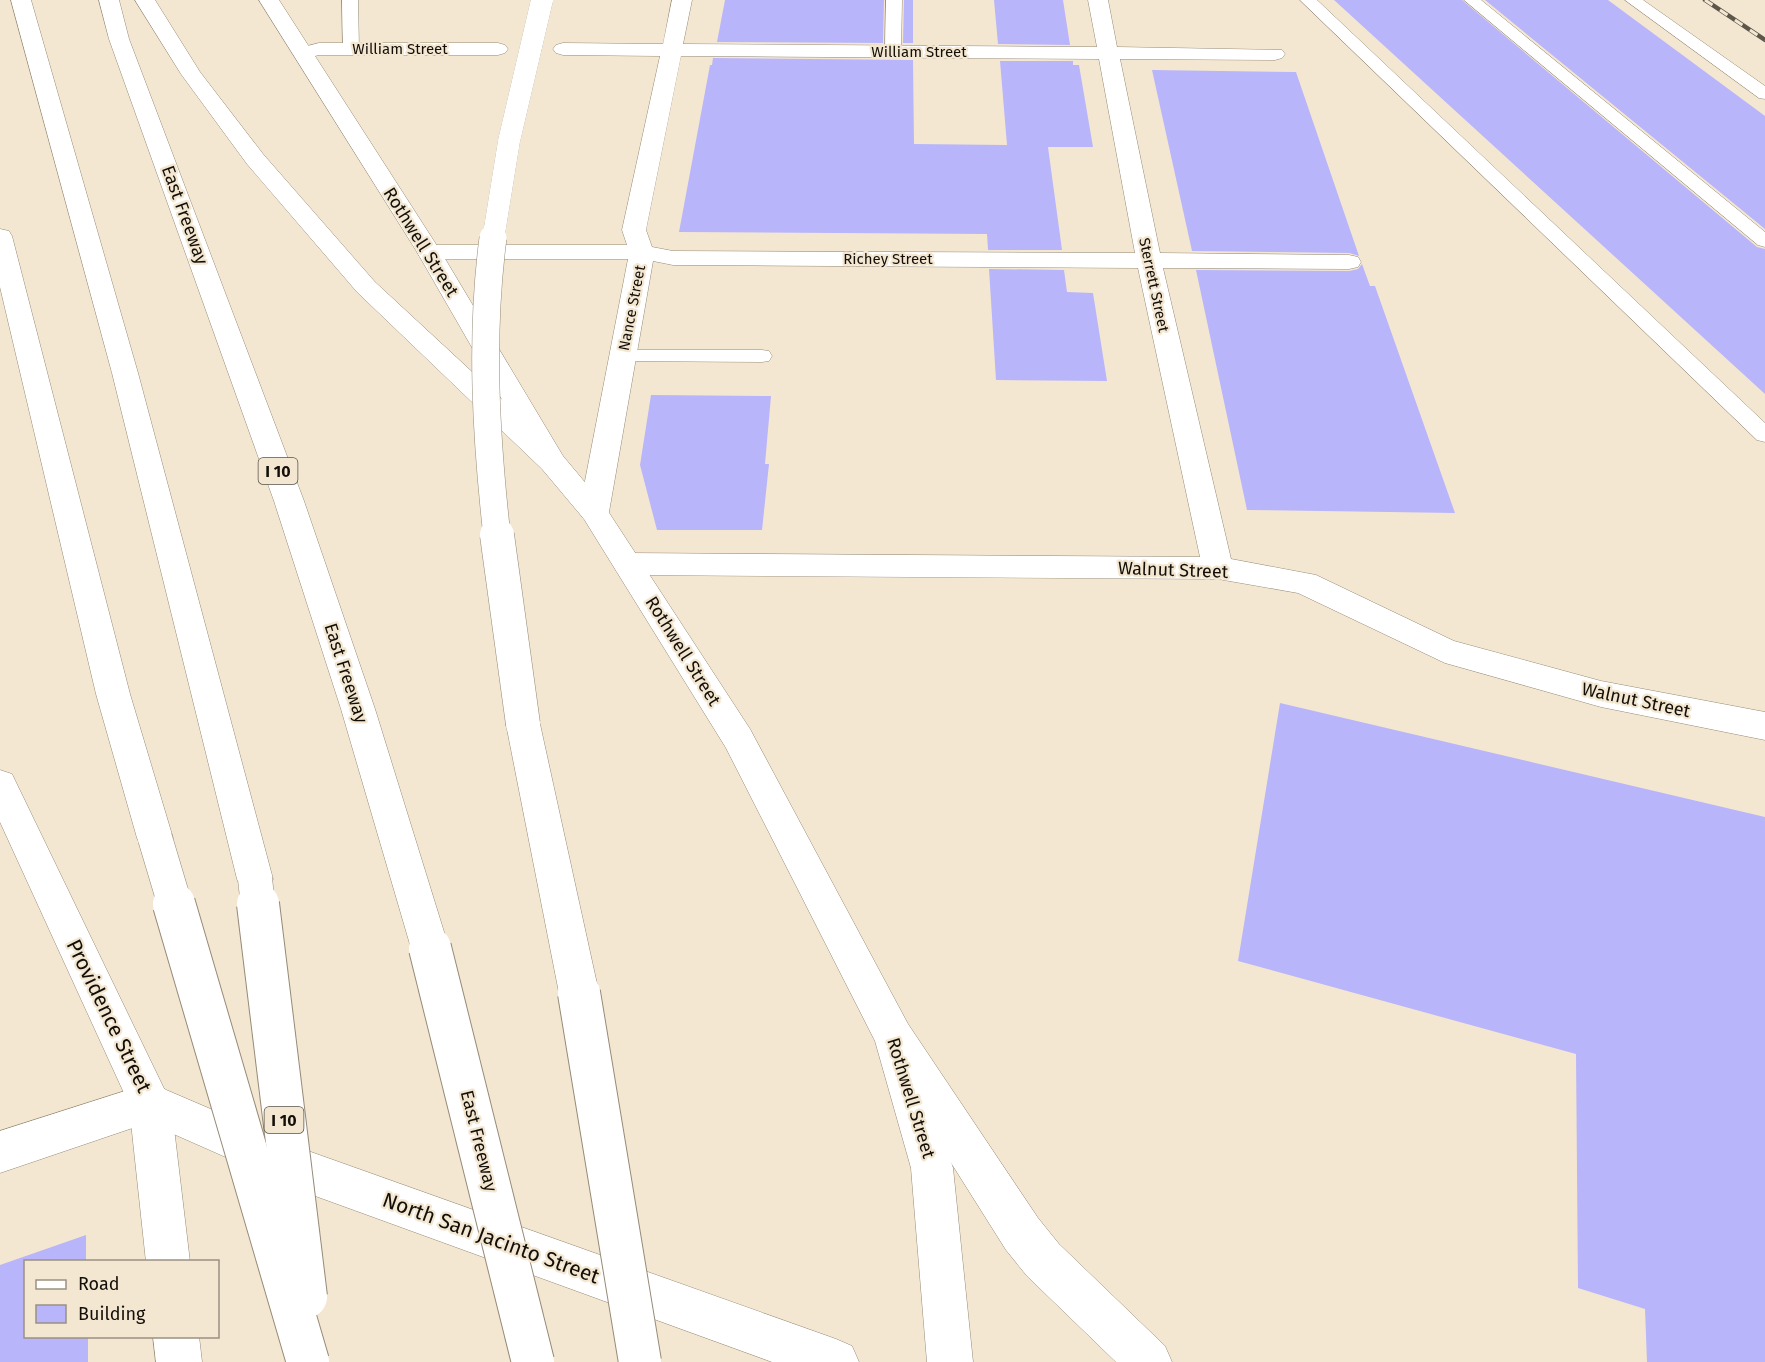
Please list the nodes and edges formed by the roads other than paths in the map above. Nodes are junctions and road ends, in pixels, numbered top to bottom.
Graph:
1 (21, 0) edge
2 (110, 0) edge
3 (145, 0) edge
4 (270, 0) edge
5 (350, 0) edge
6 (542, 0) edge
7 (682, 0) edge
8 (894, 0) edge
9 (1098, 0) edge
10 (1308, 0) edge
11 (1472, 0) edge
12 (1633, 0) edge
13 (351, 49) junction
14 (498, 49) dead end
15 (563, 49) dead end
16 (671, 50) junction
17 (893, 51) junction
18 (303, 53) junction
19 (1108, 53) junction
20 (1275, 54) dead end
21 (1765, 94) edge
22 (0, 236) edge
23 (1765, 240) edge
24 (429, 252) junction
25 (642, 252) junction
26 (1149, 261) junction
27 (1349, 262) dead end
28 (623, 356) junction
29 (762, 356) dead end
30 (1765, 435) edge
31 (552, 462) junction
32 (594, 512) junction
33 (628, 564) junction
34 (1218, 568) junction
35 (1765, 726) edge
36 (0, 784) edge
37 (894, 1037) junction
38 (150, 1103) junction
39 (0, 1152) edge
40 (168, 1260) edge
41 (176, 1338) edge
42 (179, 1362) edge
43 (308, 1362) edge
44 (313, 1362) edge
45 (533, 1362) edge
46 (640, 1362) edge
47 (836, 1362) edge
48 (950, 1362) edge
49 (1149, 1362) edge

1 - 44 main road, I 10, bridge
2 - 45 main road, East Freeway / I 10, bridge
3 - 31 main road
4 - 18 main road, Rothwell Street
5 - 13 lane
6 - 46 main road, bridge
7 - 16 main road, Nance Street
8 - 17 lane
9 - 19 main road, Sterrett Street
10 - 30 lane
11 - 23 lane
12 - 21 lane
13 - 14 main road, William Street
13 - 18 main road, William Street
15 - 16 main road, William Street
16 - 17 main road, William Street
16 - 25 main road, Nance Street
17 - 19 main road, William Street
18 - 24 main road, Rothwell Street
19 - 20 main road, William Street
19 - 26 main road, Sterrett Street
22 - 43 main road, bridge
24 - 25 main road, Richey Street
24 - 31 main road, Rothwell Street
25 - 26 main road, Richey Street
25 - 28 main road, Nance Street
26 - 27 main road, Richey Street
26 - 34 main road, Sterrett Street
28 - 29 lane
28 - 32 main road, Nance Street
31 - 32 main road, Rothwell Street
32 - 33 main road, Rothwell Street
33 - 34 main road, Walnut Street
33 - 37 main road, Rothwell Street
34 - 35 main road, Walnut Street
36 - 38 main road, Providence Street
37 - 48 main road, Rothwell Street
37 - 49 main road
38 - 39 main road
38 - 40 main road, Providence Street
38 - 47 main road, North San Jacinto Street
41 - 42 main road

